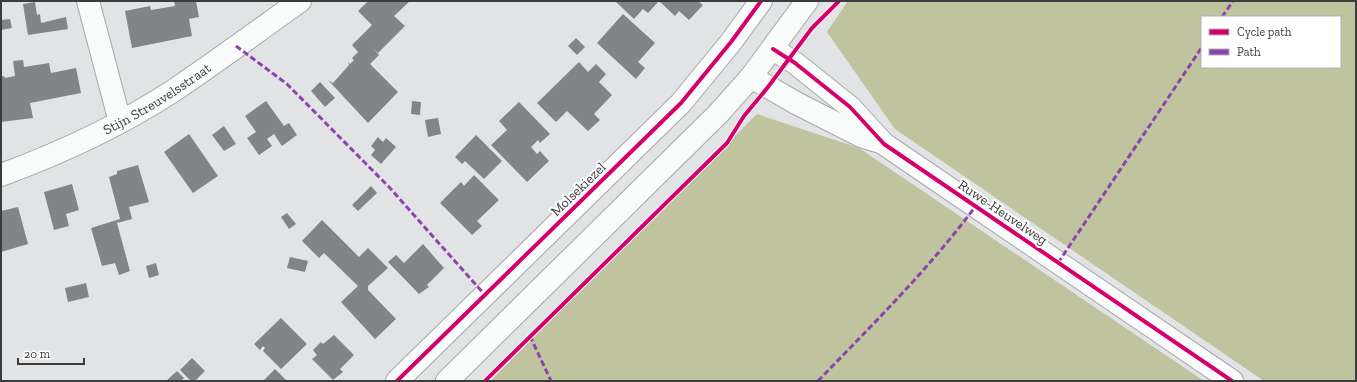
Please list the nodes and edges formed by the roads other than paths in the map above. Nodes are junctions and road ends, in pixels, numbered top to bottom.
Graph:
1 (88, 1) edge
2 (300, 1) edge
3 (761, 1) edge
4 (807, 1) edge
5 (773, 49) junction
6 (751, 77) junction
7 (120, 122) junction
8 (884, 144) junction
9 (1, 175) edge
10 (397, 381) edge
11 (447, 381) edge
12 (1232, 381) edge

1 - 7 street
2 - 7 street, Stijn Streuvelsstraat
3 - 10 street, Molsekiezel
4 - 5 street
5 - 6 street
5 - 8 street, Ruwe-Heuvelweg
6 - 8 street, Ruwe-Heuvelweg
6 - 11 street
7 - 9 street, Stijn Streuvelsstraat
8 - 12 street, Ruwe-Heuvelweg

